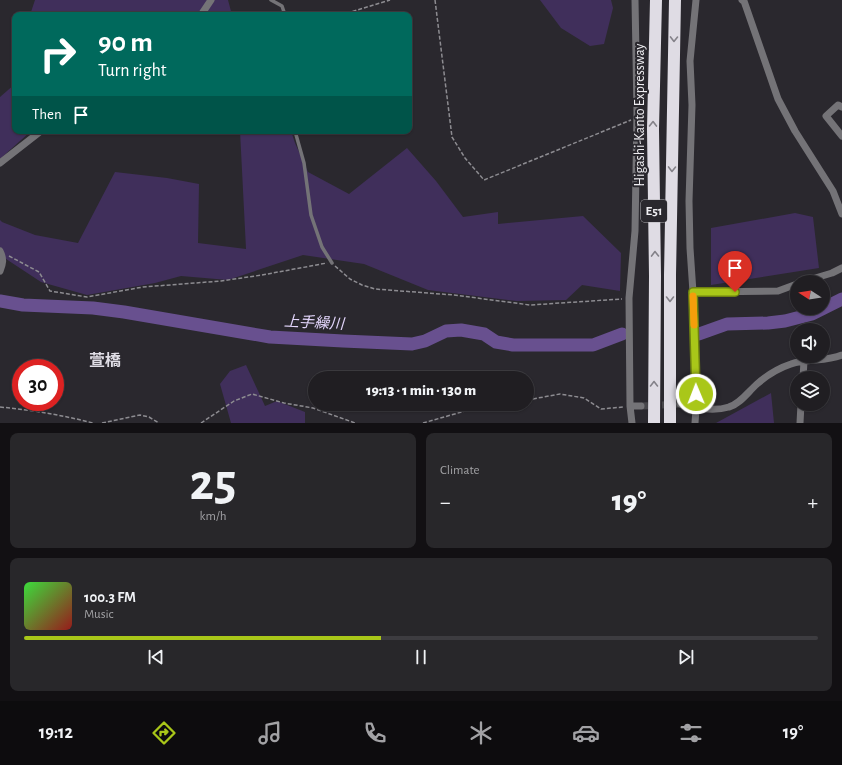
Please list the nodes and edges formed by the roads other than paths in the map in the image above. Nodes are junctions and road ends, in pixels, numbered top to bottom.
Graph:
1 (211, 0) edge
2 (271, 0) edge
3 (630, 0) edge
4 (636, 0) edge
5 (656, 0) edge
6 (675, 0) edge
7 (696, 0) edge
8 (742, 0) edge
9 (203, 12) edge
10 (284, 12) edge
11 (842, 107) edge
12 (37, 134) edge
13 (296, 134) edge
14 (842, 136) edge
15 (0, 163) edge
16 (842, 214) edge
17 (4, 253) edge
18 (332, 262) road end
19 (842, 268) edge
20 (0, 271) edge
21 (825, 275) edge
22 (790, 287) edge
23 (693, 292) junction
24 (842, 355) edge
25 (830, 357) edge
26 (795, 363) edge
27 (680, 404) tunnel mouth
28 (630, 406) junction
29 (640, 406) tunnel mouth
30 (696, 408) junction
31 (801, 411) edge
32 (632, 423) edge
33 (654, 423) edge
34 (670, 423) edge
35 (695, 423) edge
36 (800, 423) edge

1 - 9 street
2 - 10 lane
3 - 4 street
4 - 28 street
33 -> 5 highway, Higashi-Kanto Expressway / E51
6 -> 34 highway, E51
7 - 23 street
8 - 16 street
11 - 14 street
12 - 15 street
13 - 18 lane
17 - 20 street
19 - 21 street
22 - 23 street
23 - 30 street
24 - 25 street
26 - 30 street
27 - 30 street
28 - 29 street
28 - 32 street
30 - 35 street
31 - 36 street

